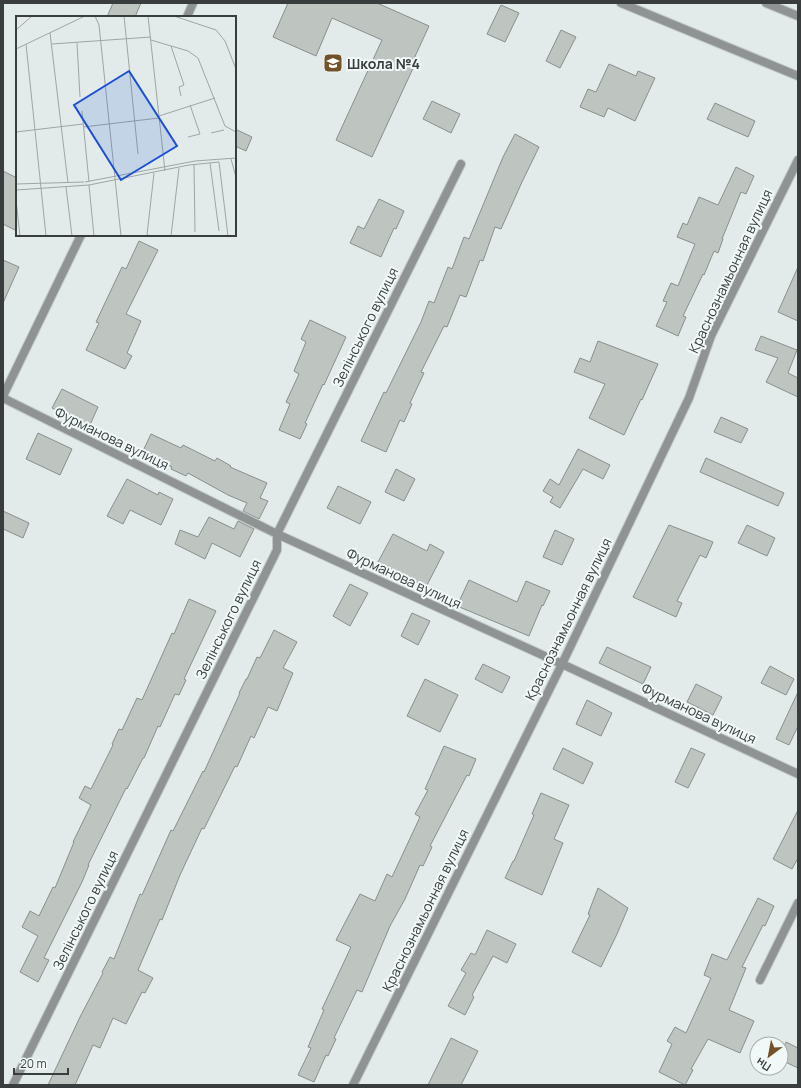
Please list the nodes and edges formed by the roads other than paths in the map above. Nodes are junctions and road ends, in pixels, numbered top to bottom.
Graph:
1 (193, 3) edge
2 (621, 3) edge
3 (766, 3) edge
4 (187, 16) edge
5 (798, 16) edge
6 (798, 76) edge
7 (798, 160) edge
8 (461, 164) dead end
9 (81, 236) edge
10 (3, 397) edge
11 (277, 534) junction
12 (562, 664) junction
13 (798, 774) edge
14 (798, 903) edge
15 (760, 980) dead end
16 (13, 1085) edge
17 (352, 1085) edge

1 - 4 street
2 - 6 street
3 - 5 street
7 - 12 street, Краснознамьонная вулиця
8 - 11 street, Зелінського вулиця
9 - 10 street
10 - 11 street, Фурманова вулиця
11 - 12 street, Фурманова вулиця
11 - 16 street, Зелінського вулиця
12 - 13 street, Фурманова вулиця
12 - 17 street, Краснознамьонная вулиця
14 - 15 street

